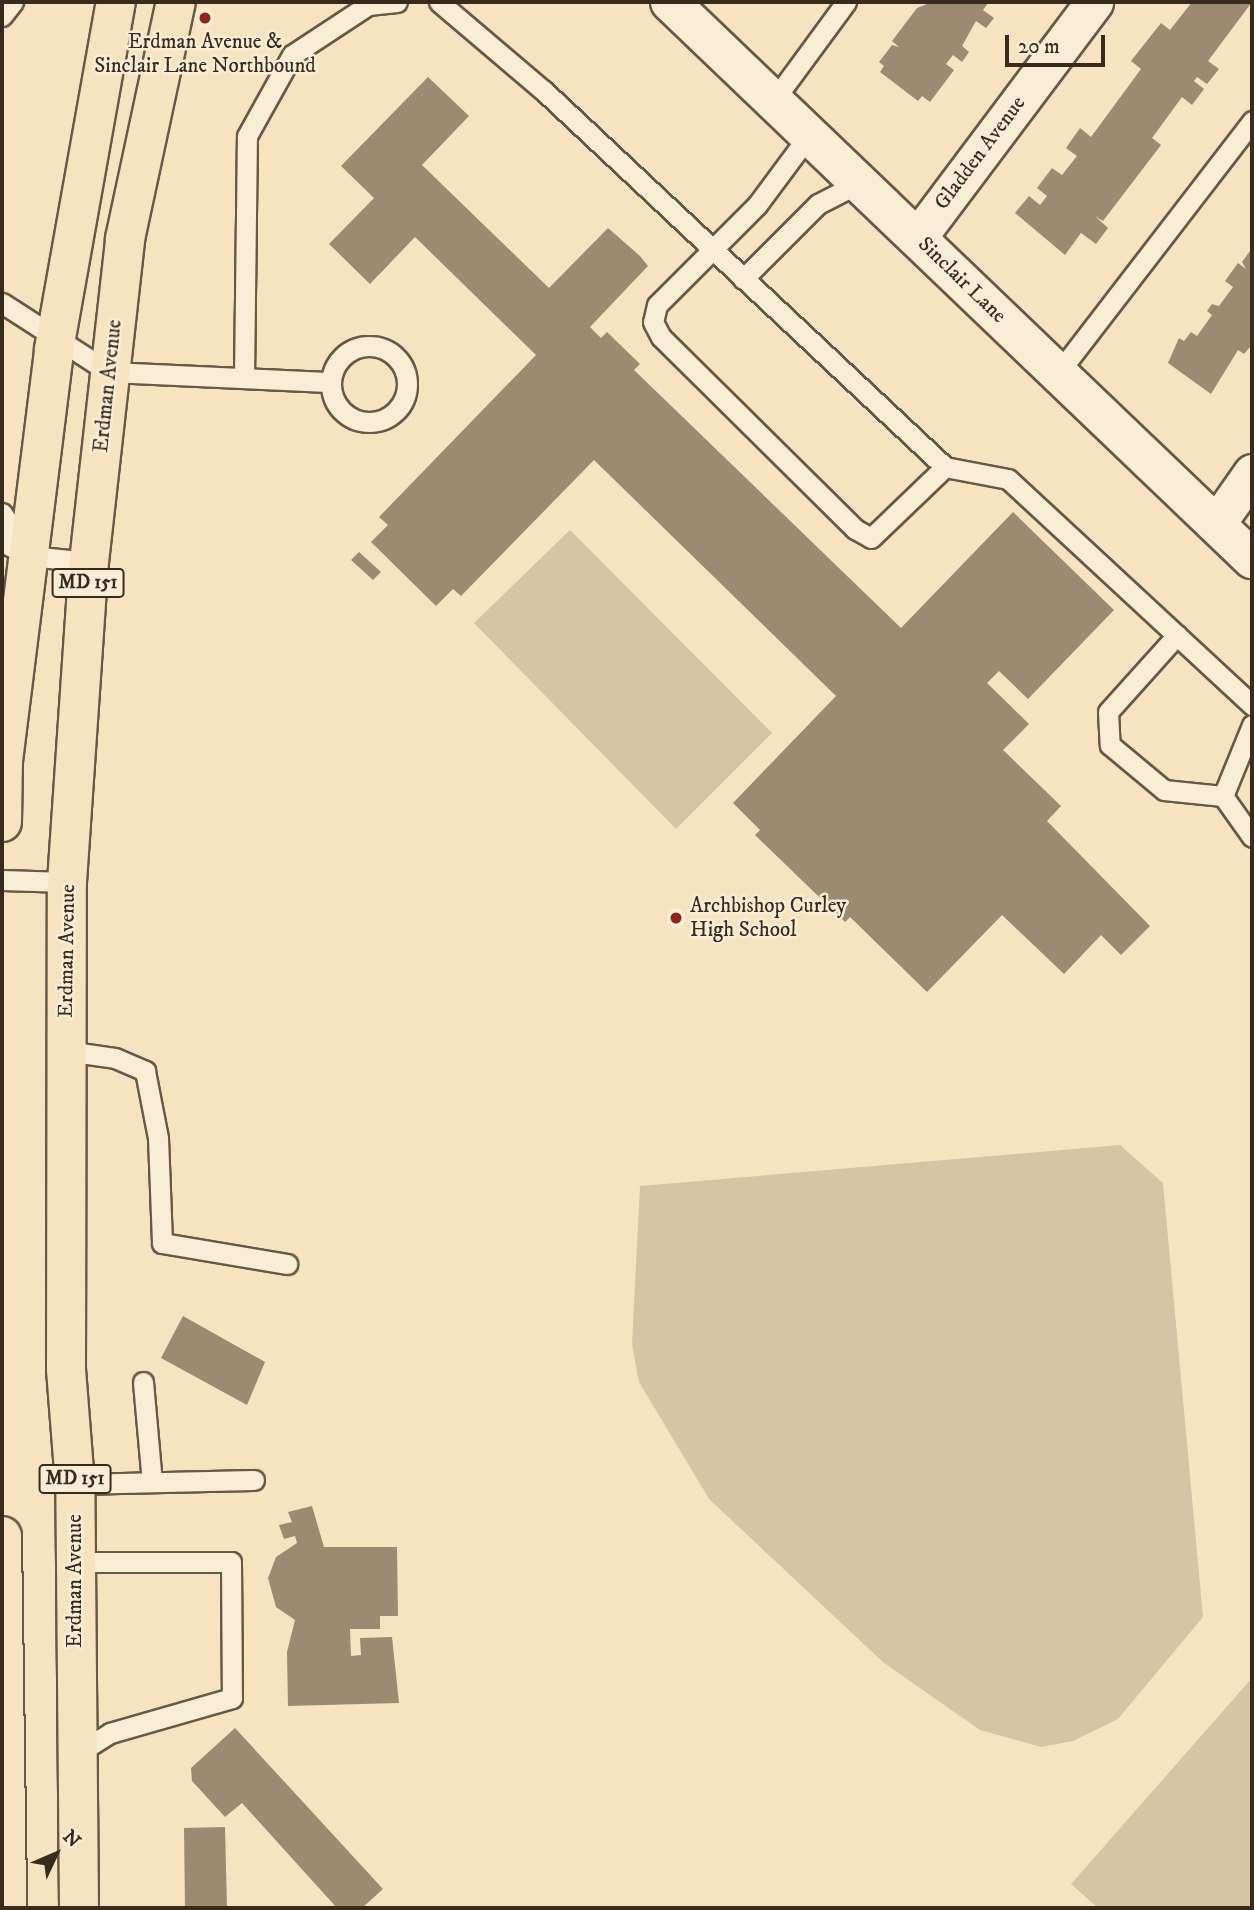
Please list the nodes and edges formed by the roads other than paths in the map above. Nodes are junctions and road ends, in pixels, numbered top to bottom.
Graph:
1 (13, 2) edge
2 (116, 2) edge
3 (176, 2) edge
4 (397, 2) edge
5 (439, 2) edge
6 (670, 2) edge
7 (846, 2) edge
8 (1094, 2) edge
9 (2, 16) edge
10 (774, 100) junction
11 (1252, 121) edge
12 (809, 135) junction
13 (859, 183) junction
14 (917, 238) junction
15 (711, 249) junction
16 (743, 279) junction
17 (2, 303) edge
18 (57, 336) junction
19 (109, 372) junction
20 (1059, 372) junction
21 (244, 378) junction
22 (330, 382) junction
23 (945, 467) junction
24 (1252, 473) edge
25 (2, 513) edge
26 (1217, 523) junction
27 (16, 549) edge
28 (1252, 559) edge
29 (89, 562) junction
30 (1177, 635) junction
31 (1252, 705) edge
32 (1249, 729) edge
33 (1223, 796) junction
34 (2, 822) edge
35 (1252, 837) edge
36 (2, 880) edge
37 (67, 881) junction
38 (66, 1051) junction
39 (287, 1264) dead end
40 (143, 1382) dead end
41 (254, 1480) dead end
42 (152, 1482) junction
43 (75, 1484) junction
44 (2, 1536) edge
45 (73, 1562) junction
46 (76, 1754) junction
47 (8, 1908) edge
48 (79, 1908) edge

1 - 9 lane
2 - 18 main road, MD 151
3 - 19 main road, Erdman Avenue / MD 151
4 - 21 lane
5 - 15 lane
6 - 10 main road, Sinclair Lane
7 - 10 lane
8 - 14 street, Gladden Avenue
10 - 12 main road, Sinclair Lane
11 - 20 lane
12 - 13 main road, Sinclair Lane
12 - 15 lane
13 - 14 main road, Sinclair Lane
13 - 16 lane
14 - 20 main road, Sinclair Lane
15 - 16 lane
15 - 23 lane
16 - 23 lane
17 - 18 lane
18 - 19 lane
18 - 27 main road, MD 151
19 - 21 lane
19 - 29 main road, Erdman Avenue / MD 151
20 - 26 main road, Sinclair Lane
21 - 22 lane
22 - 22 lane
23 - 30 lane
24 - 26 street
25 - 27 lane
26 - 28 main road, Sinclair Lane
27 - 29 lane
27 - 34 main road, MD 151
29 - 37 main road, Erdman Avenue / MD 151
30 - 31 lane
30 - 33 lane
32 - 33 lane
33 - 35 lane
36 - 37 lane
37 - 38 main road, Erdman Avenue / MD 151
38 - 39 lane
38 - 43 main road, Erdman Avenue / MD 151
40 - 42 lane
41 - 42 lane
42 - 43 lane
43 - 45 main road, Erdman Avenue / MD 151
44 - 47 main road
45 - 46 main road, Erdman Avenue / MD 151
45 - 46 lane
46 - 48 main road, Erdman Avenue / MD 151

